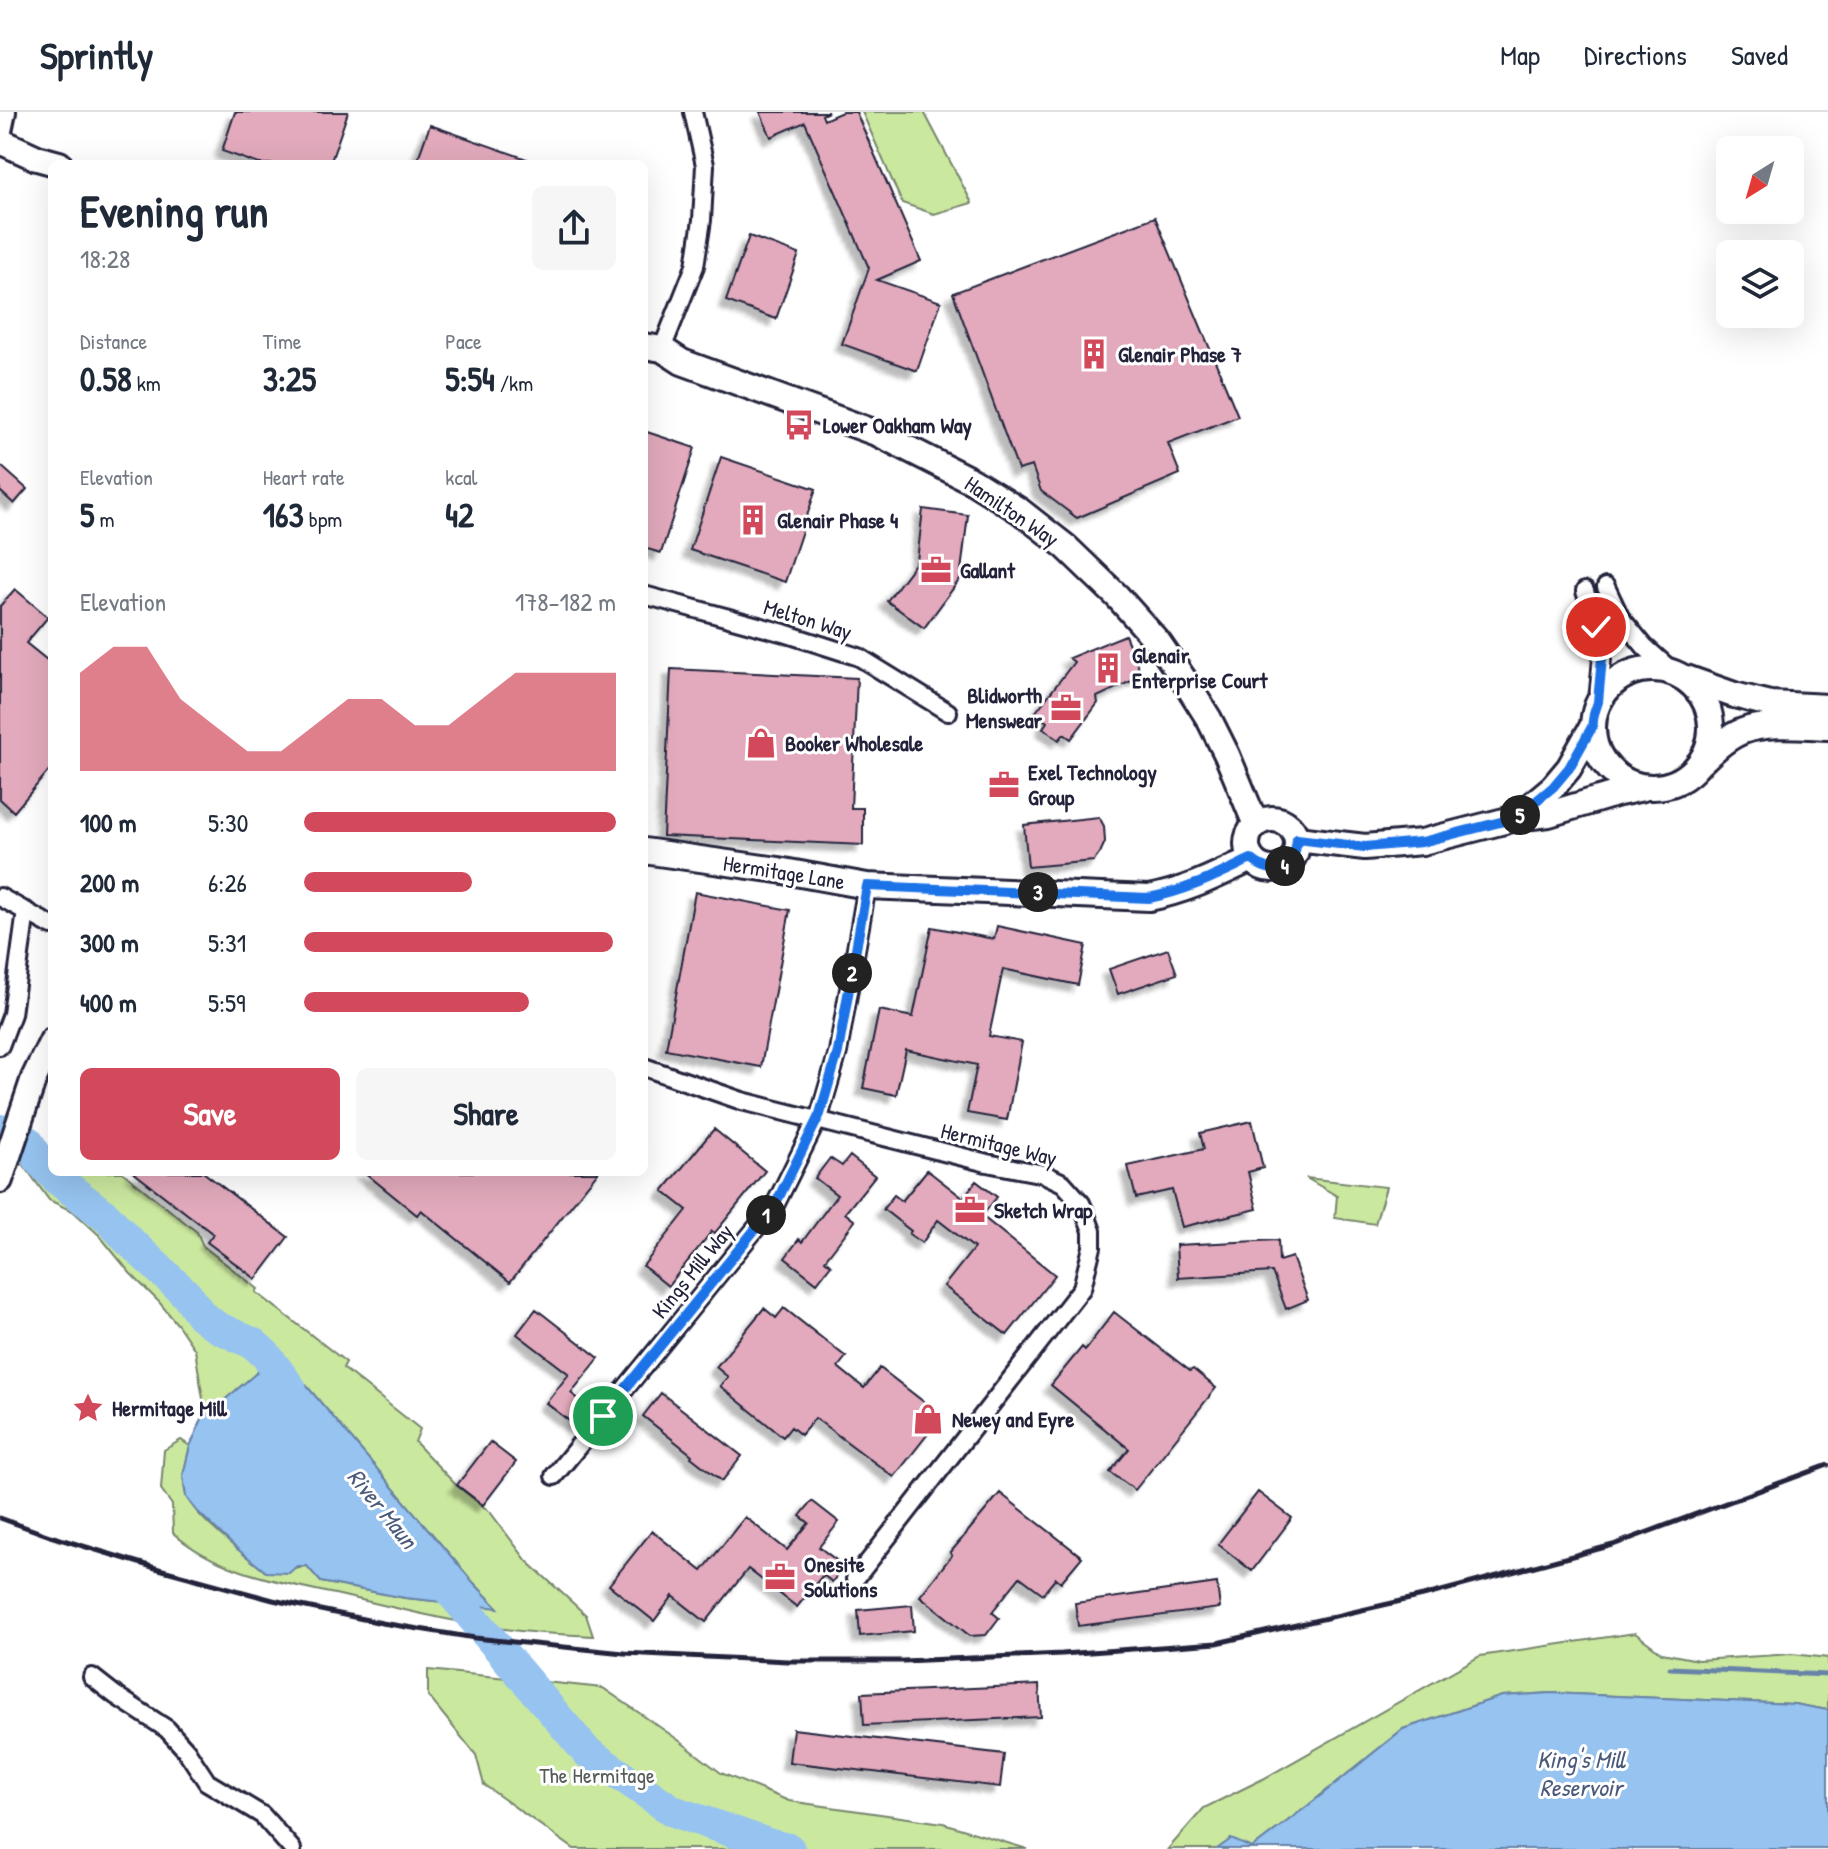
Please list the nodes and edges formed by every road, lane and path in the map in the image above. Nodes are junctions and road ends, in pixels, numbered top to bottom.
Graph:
1 (7, 112) edge
2 (693, 112) edge
3 (1, 141) edge
4 (48, 161) edge
5 (653, 348) edge
6 (1606, 587) dead end
7 (1585, 591) dead end
8 (648, 596) edge
9 (1678, 675) junction
10 (1598, 702) junction
11 (1828, 707) edge
12 (948, 712) dead end
13 (1592, 727) junction
14 (1828, 727) edge
15 (1699, 764) junction
16 (1646, 787) junction
17 (1516, 818) junction
18 (1256, 825) junction
19 (1297, 839) junction
20 (648, 852) edge
21 (1251, 859) junction
22 (867, 886) junction
23 (0, 897) edge
24 (26, 911) junction
25 (48, 924) edge
26 (0, 1046) edge
27 (48, 1059) edge
28 (648, 1068) edge
29 (43, 1081) edge
30 (817, 1120) junction
31 (0, 1180) edge
32 (554, 1476) dead end
33 (855, 1579) dead end
34 (92, 1677) dead end
35 (292, 1849) edge

1 - 3 street
2 - 5 street
3 - 4 street
5 - 18 street, Hamilton Way
6 - 9 street
7 - 10 street
8 - 12 street, Melton Way
9 - 10 street
9 - 11 street
9 - 15 street
10 - 13 street
13 - 16 street
13 - 17 street
14 - 15 street
15 - 16 street
16 - 17 street
17 - 19 street
18 - 19 street
18 - 21 street
19 - 21 street
20 - 22 street, Hermitage Lane
21 - 22 street, Hermitage Lane
22 - 30 street, Kings Mill Way
23 - 24 street
24 - 25 street
24 - 26 street
27 - 29 street
28 - 30 street, Hermitage Way
29 - 31 street
30 - 32 street, Kings Mill Way
30 - 33 street, Hermitage Way
34 - 35 street

